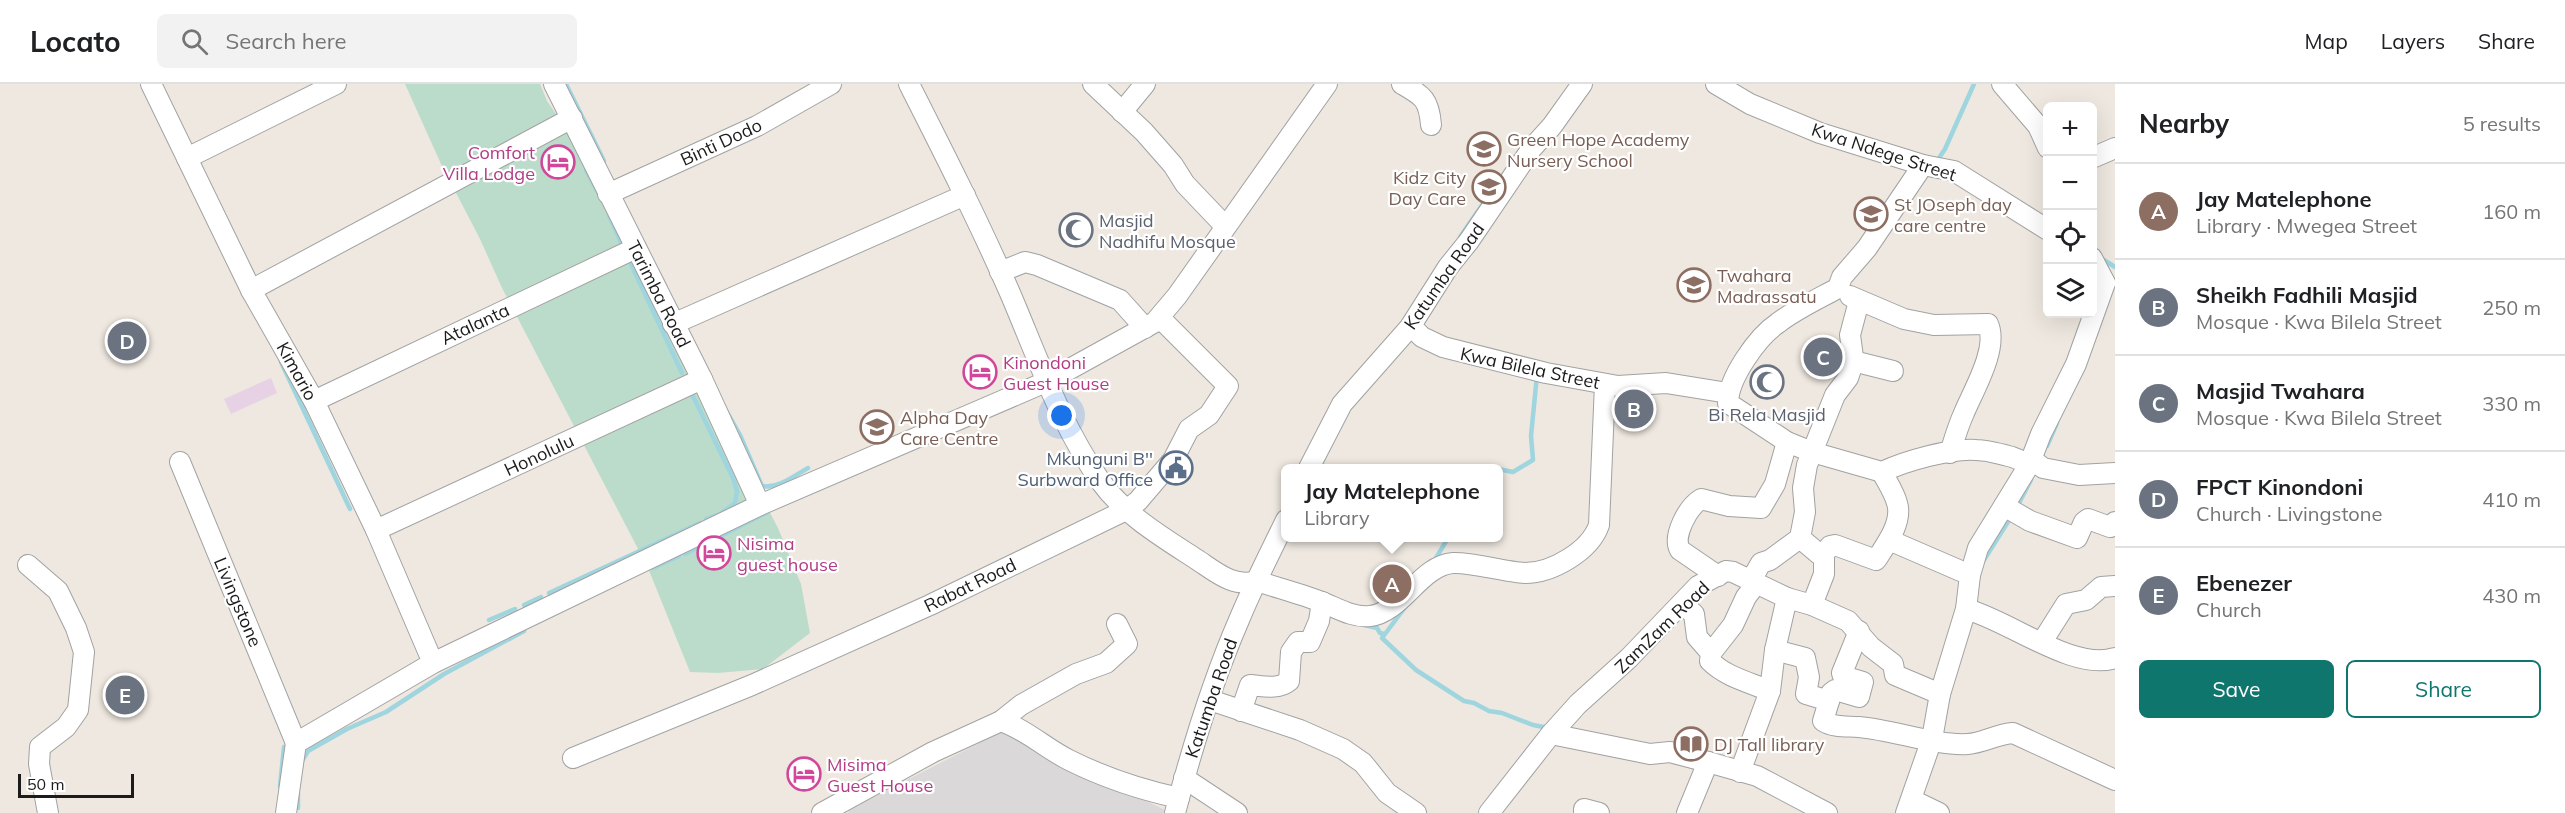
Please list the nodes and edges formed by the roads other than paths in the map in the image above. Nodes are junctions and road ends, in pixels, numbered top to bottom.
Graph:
1 (151, 84) edge
2 (336, 84) edge
3 (554, 84) edge
4 (831, 84) edge
5 (909, 84) edge
6 (1093, 84) edge
7 (1145, 84) edge
8 (1327, 84) edge
9 (1402, 84) edge
10 (1582, 84) edge
11 (1716, 84) edge
12 (2002, 84) edge
13 (1122, 112) junction
14 (572, 118) junction
15 (1431, 125) dead end
16 (2043, 137) edge
17 (2115, 148) edge
18 (2097, 156) edge
19 (187, 158) junction
20 (1923, 165) junction
21 (608, 194) junction
22 (965, 195) junction
23 (1225, 226) junction
24 (2043, 227) edge
25 (636, 248) junction
26 (2096, 264) edge
27 (2097, 271) edge
28 (1000, 272) junction
29 (2110, 283) edge
30 (1838, 288) junction
31 (251, 290) junction
32 (1859, 301) junction
33 (1152, 323) junction
34 (673, 324) junction
35 (1411, 326) junction
36 (1853, 361) junction
37 (1893, 371) dead end
38 (702, 379) junction
39 (1048, 381) junction
40 (1605, 384) junction
41 (1728, 393) junction
42 (314, 401) junction
43 (1787, 442) junction
44 (1812, 452) junction
45 (1950, 453) junction
46 (180, 462) dead end
47 (1312, 464) edge
48 (2029, 465) junction
49 (1882, 472) junction
50 (2115, 473) edge
51 (760, 505) junction
52 (2004, 506) junction
53 (1126, 510) junction
54 (2115, 522) edge
55 (1281, 528) edge
56 (376, 530) junction
57 (1800, 538) junction
58 (1889, 540) junction
59 (1824, 554) junction
60 (28, 565) dead end
61 (1970, 575) junction
62 (1718, 576) junction
63 (1249, 582) junction
64 (1753, 583) junction
65 (2115, 586) edge
66 (1787, 598) junction
67 (1322, 602) junction
68 (1683, 605) junction
69 (1812, 605) junction
70 (1966, 609) junction
71 (1117, 624) dead end
72 (1859, 631) junction
73 (2042, 642) junction
74 (1775, 650) junction
75 (1711, 653) junction
76 (2115, 658) edge
77 (433, 663) junction
78 (1770, 691) junction
79 (1940, 694) junction
80 (1210, 700) junction
81 (1829, 700) junction
82 (1241, 711) junction
83 (1001, 721) junction
84 (1551, 734) junction
85 (1932, 739) junction
86 (296, 742) junction
87 (573, 759) dead end
88 (1708, 762) junction
89 (1740, 772) junction
90 (1184, 778) junction
91 (2115, 780) edge
92 (1177, 805) edge
93 (1909, 806) edge
94 (1802, 807) edge
95 (1406, 810) edge
96 (48, 813) edge
97 (286, 813) edge
98 (822, 813) edge
99 (1237, 813) edge
100 (1489, 813) edge
101 (1584, 813) edge
102 (1599, 813) edge
103 (1687, 813) edge
104 (1827, 813) edge
105 (1939, 813) edge

1 - 19 street, Kimario
2 - 19 street
3 - 14 street, Tarimba Road
4 - 21 street, Binti Dodo
5 - 22 street
6 - 13 street
7 - 13 street
8 - 23 street
9 - 15 street
10 - 35 street, Katumba Road
11 - 20 street, Kwa Ndege Street
12 - 16 street
13 - 23 street
14 - 21 street, Tarimba Road
14 - 31 street
17 - 18 street
19 - 31 street, Kimario
20 - 24 street, Kwa Ndege Street
20 - 30 street
21 - 25 street, Tarimba Road
22 - 28 street
22 - 34 street
23 - 33 street
25 - 34 street, Tarimba Road
25 - 42 street, Atalanta
26 - 29 street
27 - 29 street
28 - 33 street
28 - 39 street
29 - 48 street
30 - 32 street
30 - 41 street
31 - 42 street, Kimario
32 - 36 street
32 - 45 street
33 - 39 street
33 - 53 street, Rabat Road
34 - 38 street, Tarimba Road
35 - 40 street, Kwa Bilela Street
35 - 47 street, Katumba Road
36 - 37 street
36 - 44 street
38 - 51 street, Tarimba Road
38 - 56 street, Honolulu
39 - 51 street
39 - 53 street
40 - 41 street, Kwa Bilela Street
40 - 67 street
41 - 43 street
42 - 56 street, Kimario
43 - 44 street
43 - 62 street
44 - 49 street
44 - 57 street
45 - 48 street
45 - 49 street
46 - 86 street, Livingstone
48 - 50 street
48 - 52 street
49 - 58 street
51 - 77 street
52 - 54 street
52 - 61 street
53 - 63 street
53 - 87 street, Rabat Road
55 - 63 street, Katumba Road
56 - 77 street, Kimario
57 - 59 street
57 - 64 street
58 - 59 street
58 - 61 street
59 - 69 street
60 - 96 street
61 - 70 street
62 - 64 street, ZamZam Road
62 - 68 street, ZamZam Road
63 - 67 street
63 - 80 street, Katumba Road
64 - 66 street, ZamZam Road
64 - 75 street
65 - 73 street
66 - 69 street, ZamZam Road
66 - 74 street
67 - 82 street
68 - 75 street
68 - 84 street, ZamZam Road
69 - 72 street, ZamZam Road
70 - 73 street
70 - 79 street
71 - 83 street
72 - 79 street, ZamZam Road
72 - 81 street
73 - 76 street
74 - 78 street
74 - 81 street
75 - 78 street
77 - 86 street
78 - 89 street
79 - 85 street
80 - 82 street
80 - 90 street, Katumba Road
81 - 85 street
82 - 95 street
83 - 92 street
83 - 98 street
84 - 88 street
84 - 100 street, ZamZam Road
85 - 91 street
85 - 93 street
86 - 97 street
88 - 89 street
88 - 103 street
89 - 94 street
90 - 92 street, Katumba Road
90 - 99 street
93 - 105 street
94 - 104 street
101 - 102 street

